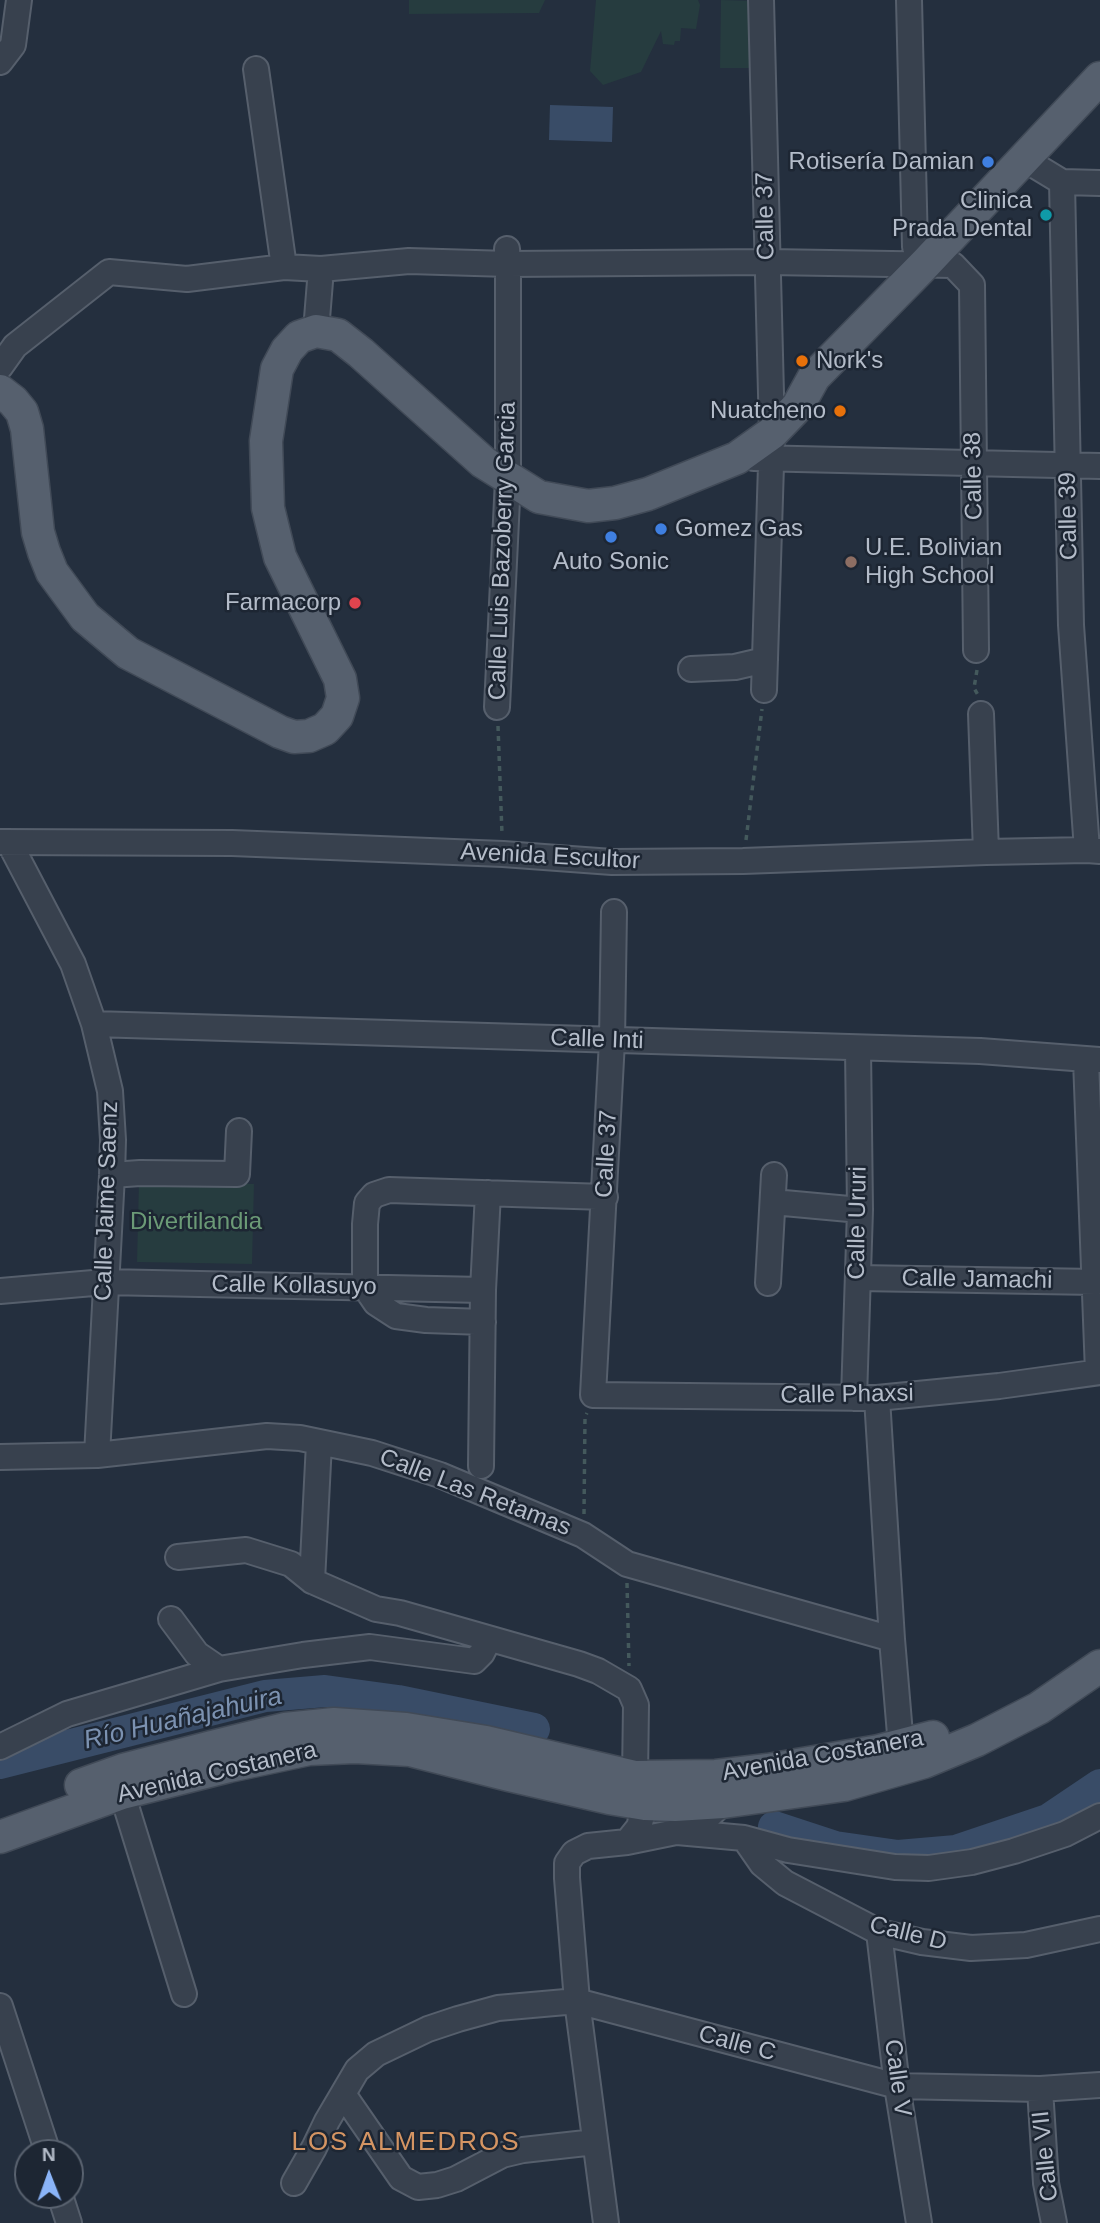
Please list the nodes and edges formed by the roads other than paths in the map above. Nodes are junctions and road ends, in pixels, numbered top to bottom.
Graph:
1 (19, 0) edge
2 (761, 0) edge
3 (909, 0) edge
4 (0, 62) edge
5 (256, 69) dead end
6 (1100, 78) edge
7 (1100, 106) edge
8 (1043, 170) junction
9 (1100, 183) edge
10 (507, 256) junction
11 (768, 262) junction
12 (940, 264) junction
13 (284, 267) junction
14 (321, 269) junction
15 (316, 331) junction
16 (0, 367) edge
17 (0, 391) edge
18 (772, 445) junction
19 (975, 463) junction
20 (1068, 465) junction
21 (1100, 466) edge
22 (508, 479) junction
23 (976, 650) road end
24 (765, 660) junction
25 (691, 669) dead end
26 (764, 690) road end
27 (980, 704) road end
28 (497, 707) road end
29 (4, 842) edge
30 (1094, 850) edge
31 (986, 852) junction
32 (614, 912) dead end
33 (94, 1024) junction
34 (612, 1041) junction
35 (858, 1048) junction
36 (1093, 1060) edge
37 (239, 1130) dead end
38 (112, 1175) junction
39 (774, 1175) dead end
40 (488, 1193) junction
41 (605, 1197) junction
42 (773, 1202) junction
43 (860, 1210) junction
44 (858, 1278) junction
45 (105, 1282) junction
46 (1096, 1282) junction
47 (768, 1283) dead end
48 (365, 1287) junction
49 (484, 1290) junction
50 (0, 1291) edge
51 (483, 1322) junction
52 (1099, 1372) edge
53 (593, 1395) joint
54 (865, 1398) junction
55 (319, 1443) junction
56 (97, 1455) junction
57 (0, 1457) edge
58 (481, 1465) dead end
59 (178, 1557) dead end
60 (312, 1581) junction
61 (171, 1619) dead end
62 (489, 1639) junction
63 (892, 1639) junction
64 (219, 1669) junction
65 (1092, 1673) edge
66 (901, 1746) junction
67 (0, 1747) edge
68 (844, 1785) junction
69 (640, 1791) junction
70 (122, 1793) junction
71 (723, 1802) junction
72 (0, 1815) edge
73 (1100, 1816) edge
74 (676, 1832) junction
75 (0, 1837) edge
76 (744, 1838) junction
77 (627, 1842) junction
78 (1100, 1929) edge
79 (878, 1932) junction
80 (184, 1994) dead end
81 (576, 2001) junction
82 (0, 2006) edge
83 (7, 2052) edge
84 (1100, 2085) edge
85 (897, 2086) junction
86 (1040, 2089) junction
87 (343, 2094) junction
88 (42, 2139) edge
89 (596, 2142) junction
90 (293, 2183) dead end
91 (606, 2223) edge
92 (919, 2223) edge
93 (1054, 2223) edge

1 - 4 street
2 - 11 street, Calle 37
3 - 12 street, Calle 38
5 - 13 street
6 - 8 main road
7 - 8 main road
8 - 9 street
8 - 12 main road
8 - 20 street, Calle 39
10 - 11 street
10 - 14 street
10 - 22 street, Calle Luis Bazoberry Garcia
11 - 12 street
11 - 18 street, Calle 37
12 - 18 main road
12 - 19 street, Calle 38
13 - 14 street
13 - 16 street
14 - 15 street
15 - 17 main road
15 - 22 main road
18 - 19 street
18 - 22 main road
18 - 24 street, Calle 37
19 - 20 street
19 - 23 street, Calle 38
20 - 21 street
20 - 30 street, Calle 39
22 - 28 street, Calle Luis Bazoberry Garcia
24 - 25 street
24 - 26 street, Calle 37
27 - 31 street
29 - 31 street, Avenida Escultor
29 - 33 street, Calle Jaime Saenz
30 - 31 street, Avenida Escultor
32 - 34 street, Calle 37
33 - 34 street, Calle Inti
33 - 38 street, Calle Jaime Saenz
34 - 35 street, Calle Inti
34 - 41 street, Calle 37
35 - 36 street, Calle Inti
35 - 43 street, Calle Ururi
36 - 46 street
37 - 38 street
38 - 45 street, Calle Jaime Saenz
39 - 42 street
40 - 41 street
40 - 48 street
40 - 49 street
41 - 53 street, Calle 37
42 - 43 street
42 - 47 street
43 - 44 street, Calle Ururi
44 - 46 street, Calle Jamachi
44 - 54 street, Calle Ururi
45 - 48 street, Calle Kollasuyo
45 - 50 street, Calle Kollasuyo
45 - 56 street, Calle Jaime Saenz
46 - 52 street
48 - 49 street, Calle Kollasuyo
48 - 51 street
49 - 51 street
51 - 58 street
52 - 54 street, Calle Phaxsi
53 - 54 street, Calle Phaxsi
54 - 63 street, Calle Ururi
55 - 56 street, Calle Las Retamas
55 - 60 street
55 - 63 street, Calle Las Retamas
56 - 57 street, Calle Las Retamas
59 - 60 street
60 - 62 street
61 - 64 street
62 - 64 street
62 - 69 street
63 - 66 street, Calle Ururi
64 - 67 street
65 - 66 main road, Avenida Costanera
65 - 68 main road, Avenida Costanera
66 - 68 main road
66 - 69 main road, Avenida Costanera
68 - 71 main road, Avenida Costanera
69 - 70 main road, Avenida Costanera
69 - 71 main road, Avenida Costanera
69 - 72 main road, Avenida Costanera
69 - 77 street
70 - 75 main road, Avenida Costanera
70 - 80 street
71 - 74 street, Avenida Costanera
73 - 76 street
74 - 76 street
74 - 77 street, Avenida Costanera
76 - 79 street, Calle D
77 - 81 street, Avenida Costanera
78 - 79 street, Calle D
79 - 85 street, Calle V
81 - 85 street, Calle C
81 - 87 street, Calle C
81 - 89 street, Avenida Costanera
82 - 83 street
83 - 88 street
84 - 86 street, Calle C
85 - 86 street, Calle C
85 - 92 street, Calle V
86 - 93 street, Calle VII
87 - 89 street
87 - 90 street, Calle C
89 - 91 street, Avenida Costanera

